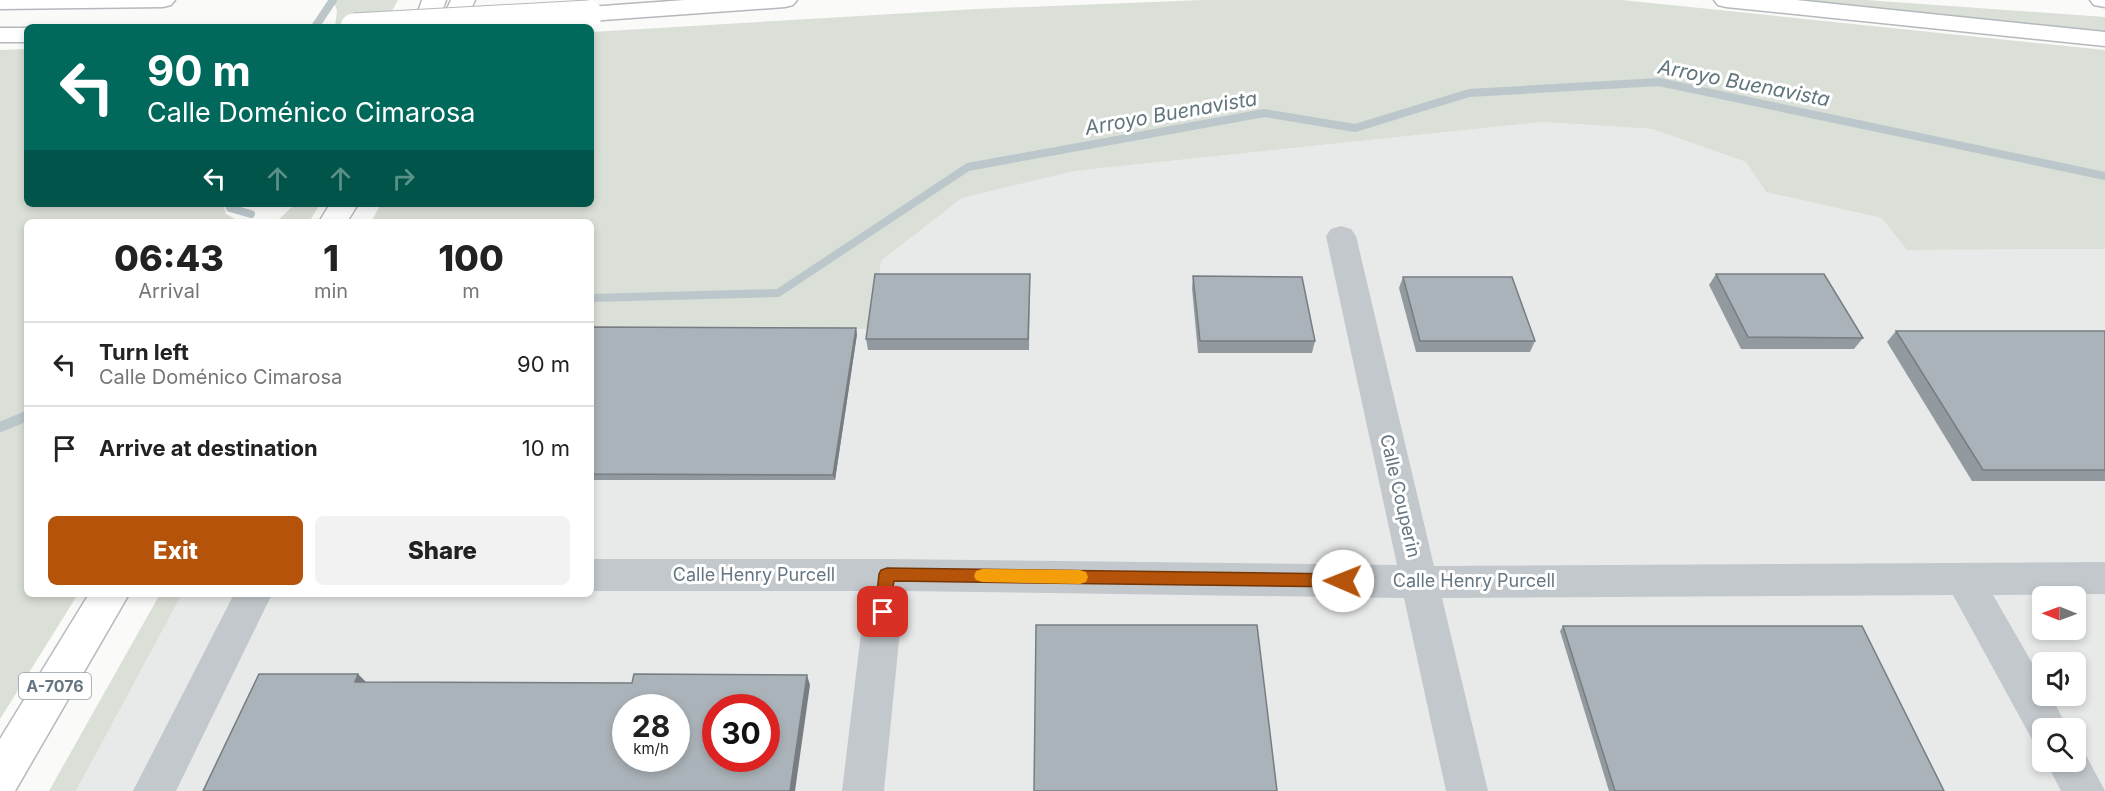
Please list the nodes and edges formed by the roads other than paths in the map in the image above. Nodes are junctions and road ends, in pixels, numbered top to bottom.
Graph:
1 (163, 0) edge
2 (434, 0) edge
3 (463, 0) edge
4 (785, 0) edge
5 (1726, 0) edge
6 (0, 2) edge
7 (408, 24) edge
8 (426, 24) edge
9 (453, 24) edge
10 (0, 35) edge
11 (24, 35) edge
12 (2105, 39) edge
13 (1341, 236) dead end
14 (887, 574) junction
15 (594, 575) edge
16 (1963, 578) junction
17 (2105, 578) edge
18 (1420, 582) junction
19 (108, 597) edge
20 (251, 597) edge
21 (2042, 718) edge
22 (2073, 772) edge
23 (0, 777) edge
24 (154, 791) edge
25 (863, 791) edge
26 (1467, 791) edge
27 (2084, 791) edge

1 - 6 main road
2 - 8 main road
3 - 9 main road
4 - 7 main road, bridge
5 - 12 main road
10 - 11 main road
13 - 18 street, Calle Couperin
14 - 15 street, Calle Henry Purcell
14 - 18 street, Calle Henry Purcell
14 - 25 street
16 - 17 street, Calle Henry Purcell
16 - 18 street, Calle Henry Purcell
16 - 21 street
18 - 26 street, Calle Couperin
19 - 23 main road, A-7076
20 - 24 street
22 - 27 street

